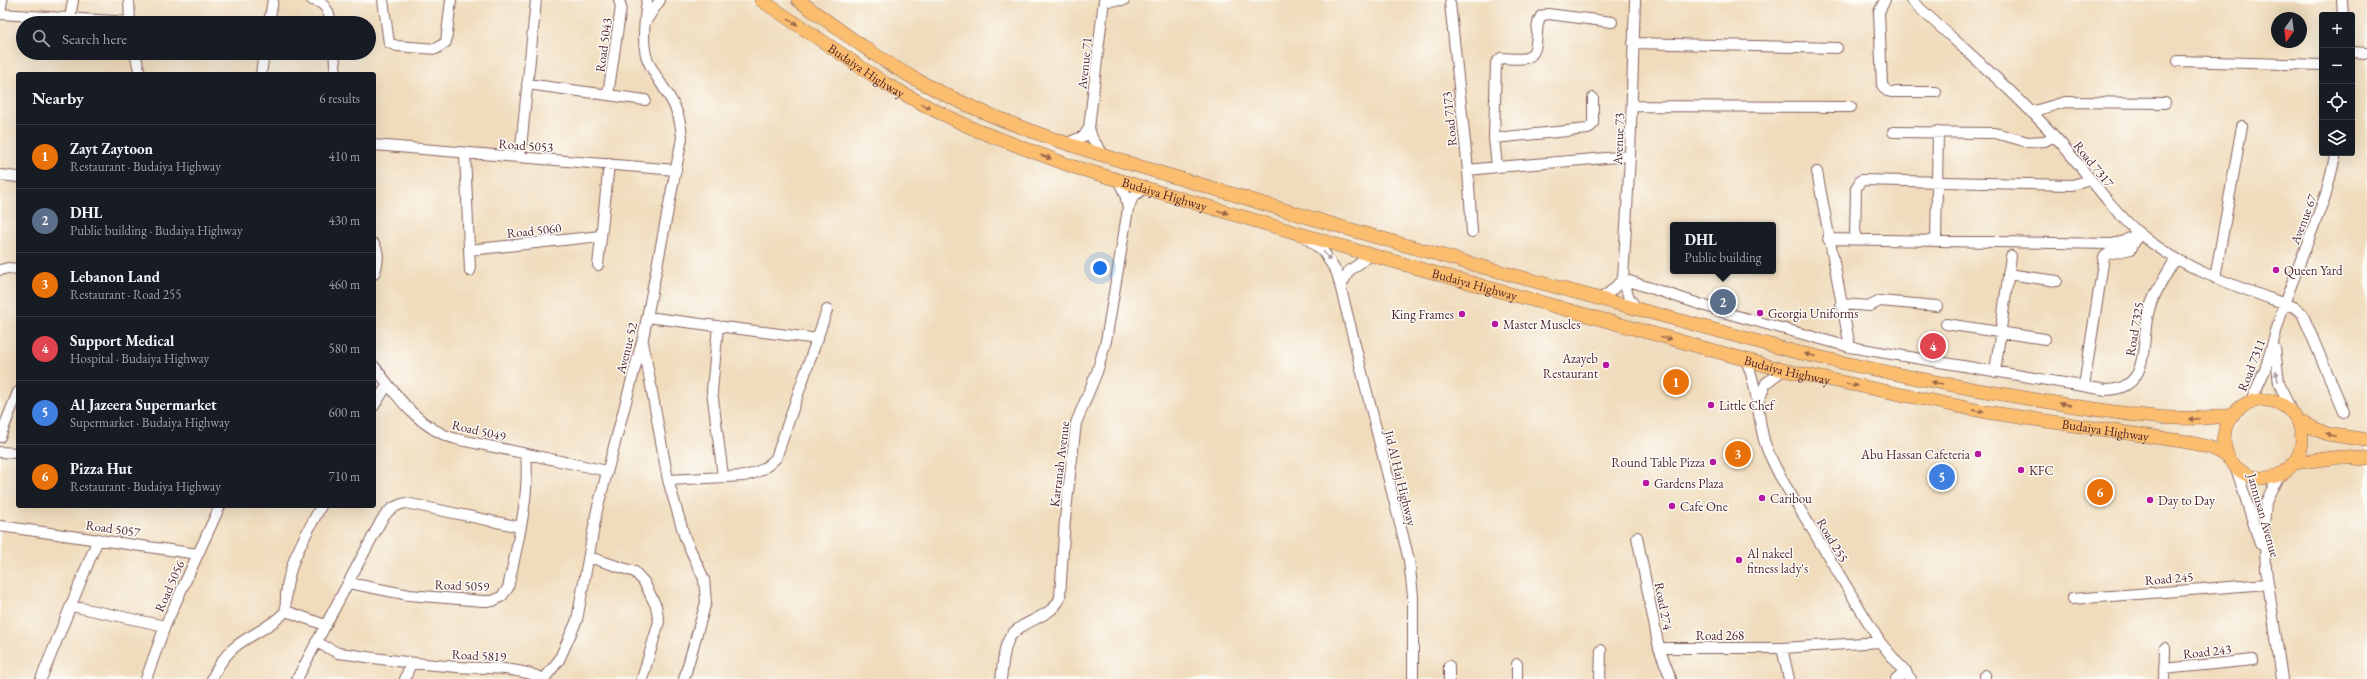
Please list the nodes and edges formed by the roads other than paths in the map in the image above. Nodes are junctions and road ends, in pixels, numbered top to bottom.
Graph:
1 (2, 0) edge
2 (72, 0) edge
3 (129, 0) edge
4 (273, 0) edge
5 (312, 0) edge
6 (383, 0) edge
7 (451, 0) edge
8 (536, 0) edge
9 (619, 0) edge
10 (647, 0) edge
11 (660, 0) edge
12 (760, 0) edge
13 (798, 0) edge
14 (1124, 0) edge
15 (1635, 0) edge
16 (1885, 0) edge
17 (1911, 0) edge
18 (2342, 0) edge
19 (1104, 1) edge
20 (1450, 3) dead end
21 (2343, 12) edge
22 (0, 14) edge
23 (35, 16) edge
24 (70, 16) edge
25 (130, 16) edge
26 (270, 16) edge
27 (329, 16) edge
28 (646, 21) junction
29 (1612, 22) dead end
30 (1633, 44) junction
31 (1837, 48) dead end
32 (2355, 52) edge
33 (2367, 53) edge
34 (137, 60) edge
35 (263, 60) edge
36 (335, 60) edge
37 (2178, 61) dead end
38 (2319, 65) edge
39 (140, 72) edge
40 (261, 72) edge
41 (336, 72) edge
42 (528, 84) junction
43 (1936, 92) dead end
44 (608, 95) junction
45 (1594, 98) dead end
46 (645, 100) dead end
47 (2165, 103) dead end
48 (1632, 106) junction
49 (1851, 107) dead end
50 (2032, 112) junction
51 (2242, 126) dead end
52 (1089, 128) junction
53 (1938, 131) junction
54 (1893, 132) dead end
55 (2054, 136) junction
56 (1494, 138) junction
57 (1067, 142) junction
58 (376, 145) edge
59 (465, 154) junction
60 (1103, 154) junction
61 (1630, 156) junction
62 (2335, 156) edge
63 (520, 157) junction
64 (609, 164) junction
65 (1497, 167) junction
66 (676, 170) junction
67 (1468, 170) junction
68 (1817, 172) dead end
69 (0, 175) edge
70 (16, 178) edge
71 (1118, 180) junction
72 (2091, 180) junction
73 (1937, 182) junction
74 (1144, 188) junction
75 (1128, 209) junction
76 (1472, 232) dead end
77 (2139, 233) junction
78 (1302, 235) junction
79 (601, 236) junction
80 (1828, 239) junction
81 (1855, 239) junction
82 (1936, 241) junction
83 (376, 247) edge
84 (469, 250) junction
85 (1370, 255) junction
86 (2011, 256) dead end
87 (2176, 258) junction
88 (598, 265) dead end
89 (376, 268) edge
90 (16, 269) edge
91 (0, 270) edge
92 (470, 270) dead end
93 (2008, 274) junction
94 (2216, 278) junction
95 (1623, 279) junction
96 (2057, 281) dead end
97 (1341, 286) junction
98 (1600, 298) junction
99 (1841, 304) junction
100 (2284, 304) junction
101 (1937, 306) dead end
102 (1637, 309) junction
103 (827, 310) dead end
104 (647, 317) junction
105 (1946, 324) dead end
106 (718, 326) junction
107 (2000, 332) junction
108 (643, 338) junction
109 (2274, 338) junction
110 (818, 339) junction
111 (2045, 340) dead end
112 (1850, 347) junction
113 (1746, 360) junction
114 (376, 369) edge
115 (1783, 370) junction
116 (1995, 372) junction
117 (388, 384) junction
118 (2084, 386) junction
119 (16, 397) edge
120 (1758, 402) junction
121 (376, 403) edge
122 (2250, 403) junction
123 (2344, 412) dead end
124 (2233, 415) junction
125 (2294, 416) junction
126 (0, 437) edge
127 (2367, 440) edge
128 (0, 452) edge
129 (16, 453) edge
130 (526, 454) junction
131 (2367, 459) edge
132 (2233, 463) junction
133 (2294, 463) junction
134 (607, 472) junction
135 (2279, 475) junction
136 (723, 476) junction
137 (668, 480) junction
138 (219, 508) edge
139 (320, 508) edge
140 (0, 526) edge
141 (520, 527) junction
142 (1637, 537) dead end
143 (98, 539) junction
144 (198, 554) junction
145 (588, 557) junction
146 (2266, 569) junction
147 (349, 583) junction
148 (2268, 584) junction
149 (2072, 599) dead end
150 (72, 606) junction
151 (286, 610) junction
152 (326, 625) junction
153 (165, 626) junction
154 (316, 642) junction
155 (1880, 642) junction
156 (1659, 648) junction
157 (1782, 648) junction
158 (2165, 648) dead end
159 (1601, 650) dead end
160 (2253, 660) dead end
161 (411, 663) junction
162 (1517, 664) dead end
163 (1449, 666) dead end
164 (2164, 674) edge
165 (1908, 675) edge
166 (41, 679) edge
167 (146, 679) edge
168 (212, 679) edge
169 (297, 679) edge
170 (406, 679) edge
171 (544, 679) edge
172 (642, 679) edge
173 (684, 679) edge
174 (1001, 679) edge
175 (1413, 679) edge
176 (1449, 679) edge
177 (1518, 679) edge
178 (1600, 679) edge
179 (1671, 679) edge
180 (1789, 679) edge
181 (1896, 679) edge
182 (2282, 679) edge

1 - 22 street
2 - 24 street
3 - 25 street
4 - 26 street
5 - 27 street
6 - 7 street
8 - 42 street
9 - 44 street, Road 5043
10 - 28 street, Avenue 52
11 - 28 street, Avenue 52
12 -> 71 main road, Budaiya Highway
13 - 57 main road, Budaiya Highway
14 - 19 street
15 - 30 street, Avenue 73
16 - 43 street
17 - 50 street, Road 7317
18 - 21 street
19 - 52 street, Avenue 71
20 - 67 street, Road 7173
22 - 23 street
28 - 66 street, Avenue 52
29 - 56 street
30 - 31 street
30 - 48 street, Avenue 73
32 - 33 street
34 - 39 street
35 - 40 street
36 - 41 street
37 - 38 street
42 - 44 street
42 - 63 street
44 - 46 street
45 - 56 street
47 - 50 street
48 - 49 street
48 - 61 street, Avenue 73
50 - 55 street, Road 7317
51 - 94 street
52 - 57 street
52 - 60 street
53 - 54 street
53 - 55 street
53 - 73 street
55 - 72 street, Road 7317
56 - 65 street
57 - 60 main road, Budaiya Highway
58 - 59 street, Road 5053
59 - 63 street, Road 5053
59 - 84 street
60 - 98 main road, Budaiya Highway
61 - 65 street
61 - 95 street, Avenue 73
62 - 100 street, Avenue 67
63 - 64 street, Road 5053
64 - 66 street, Road 5053
64 - 79 street
65 - 67 street
66 - 104 street, Avenue 52
67 - 76 street, Road 7173
68 - 80 street
69 - 70 street
71 - 74 main road, Budaiya Highway
71 - 75 street, Karranah Avenue
72 - 73 street
72 - 77 street, Road 7317
73 - 81 street
73 - 82 street
74 - 75 street, Karranah Avenue
74 -> 78 main road, Budaiya Highway
75 - 174 street, Karranah Avenue
77 - 82 street
77 - 87 street, Road 7317
77 - 118 street
78 - 85 main road, Budaiya Highway
78 -> 97 street, Jid Al Haj Highway
79 - 84 street, Road 5060
79 - 88 street
80 - 81 street
80 - 99 street
81 - 82 street
83 - 89 street
84 - 92 street
85 - 97 street
85 -> 113 main road, Budaiya Highway
86 - 93 street
87 - 94 street, Road 7317
87 - 118 street, Road 7325
90 - 91 street
93 - 96 street
93 - 107 street
94 - 100 street, Road 7317
95 - 98 street
95 - 102 street, Avenue 73
95 - 112 street
97 - 175 street, Jid Al Haj Highway
98 - 102 main road, Budaiya Highway
99 - 101 street
99 - 112 street
100 - 109 street, Avenue 67
100 - 123 street
124 -> 102 main road, Budaiya Highway
103 - 110 street
104 - 106 street
104 - 108 street, Avenue 52
105 - 107 street
106 - 110 street
106 - 136 street
107 - 111 street
107 - 116 street
108 - 134 street, Avenue 52
108 - 137 street
109 - 122 street, Road 7311
125 -> 109 street, Road 7311
110 - 136 street
112 - 116 street
113 - 115 main road, Budaiya Highway
113 - 120 street, Road 255
114 - 117 street, Road 5049
115 - 120 street
115 -> 132 main road, Budaiya Highway
116 - 118 street
117 - 121 street
117 - 130 street, Road 5049
119 - 126 street
120 - 155 street, Road 255
122 - 124 main road
122 - 125 main road
124 - 132 main road
127 -> 125 main road
125 - 133 main road
128 - 129 street
130 - 134 street, Road 5049
130 - 141 street, Road 5059
131 - 133 main road
132 - 135 main road
132 - 146 street, Jannusan Avenue
133 - 135 main road
134 - 145 street, Avenue 52
135 - 146 street, Jannusan Avenue
136 - 137 street
137 - 173 street
138 - 144 street, Road 5056
139 - 151 street
140 - 143 street, Road 5057
141 - 147 street
141 - 147 street, Road 5059
142 - 156 street, Road 274
143 - 144 street, Road 5057
143 - 150 street
144 - 153 street, Road 5056
145 - 171 street, Avenue 52
145 - 172 street
146 - 148 street, Jannusan Avenue
147 - 152 street
148 - 149 street, Road 245
148 - 182 street, Jannusan Avenue
150 - 153 street
150 - 166 street
151 - 152 street
151 - 168 street
152 - 154 street
153 - 167 street, Road 5056
154 - 161 street, Road 5819
154 - 169 street
155 - 157 street, Road 268
155 - 165 street, Road 255
156 - 157 street, Road 268
156 - 179 street, Road 274
157 - 180 street
158 - 164 street, Road 243
159 - 178 street
160 - 164 street, Road 243
161 - 170 street
161 - 171 street, Road 5819
162 - 177 street
163 - 176 street
165 - 181 street

